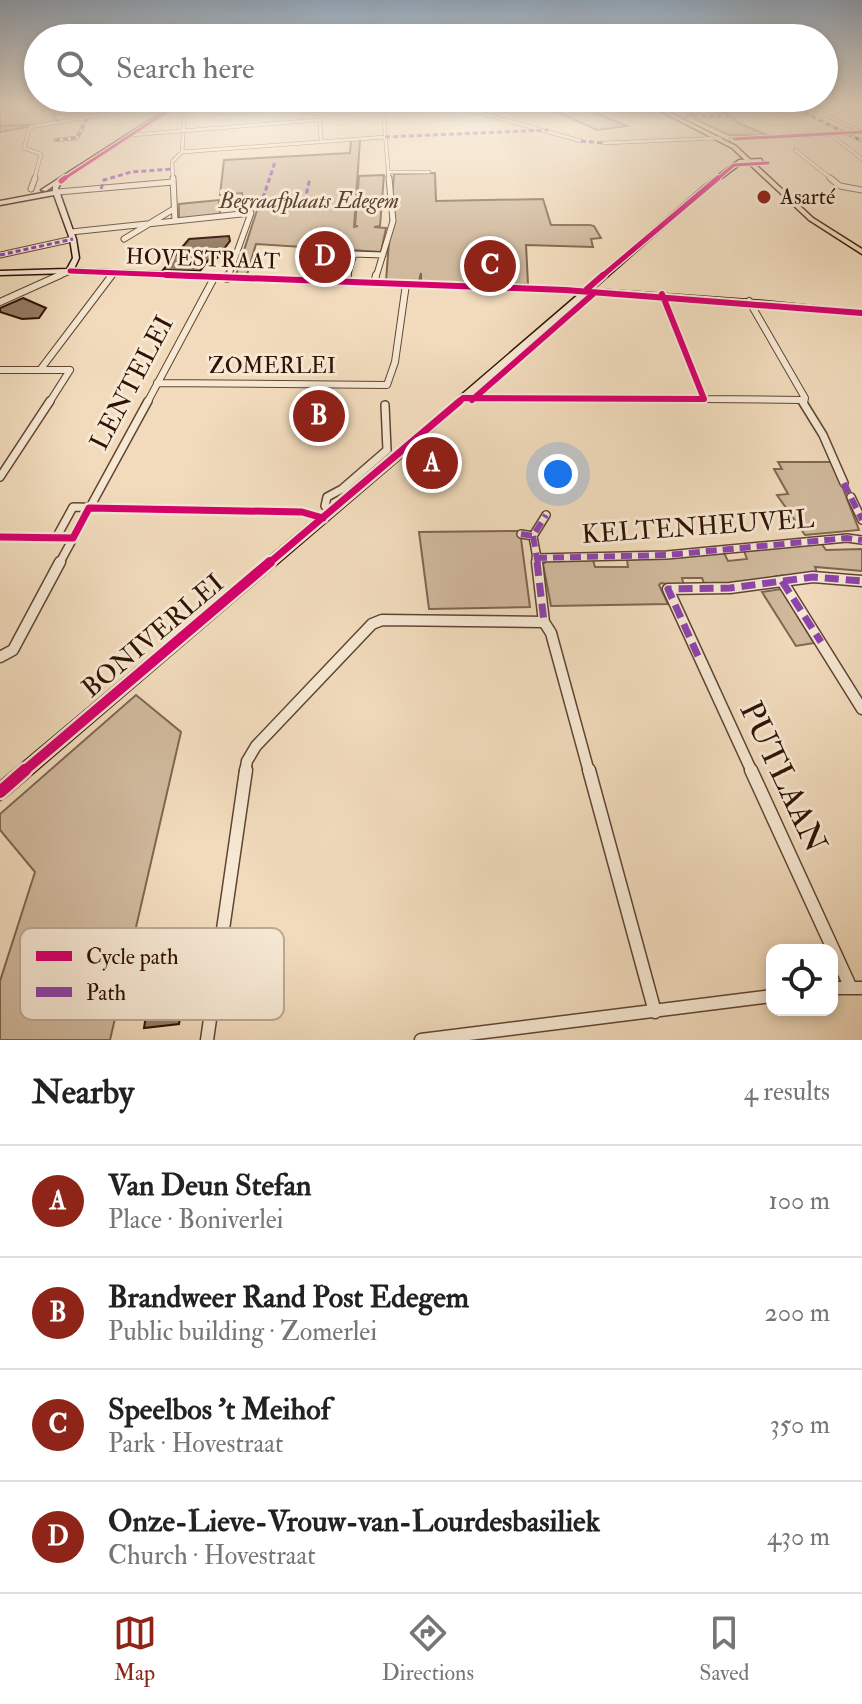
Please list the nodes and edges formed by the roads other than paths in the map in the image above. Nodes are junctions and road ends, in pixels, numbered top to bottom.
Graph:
1 (182, 152) edge
2 (36, 153) edge
3 (104, 153) edge
4 (386, 153) edge
5 (744, 153) joint
6 (747, 153) edge
7 (798, 153) edge
8 (756, 160) junction
9 (736, 162) junction
10 (388, 172) junction
11 (429, 172) dead end
12 (61, 181) junction
13 (173, 182) junction
14 (44, 190) junction
15 (862, 190) edge
16 (58, 192) junction
17 (34, 193) junction
18 (0, 203) edge
19 (172, 210) junction
20 (175, 221) junction
21 (153, 223) junction
22 (72, 236) junction
23 (124, 239) dead end
24 (862, 246) edge
25 (862, 252) edge
26 (0, 255) edge
27 (383, 255) junction
28 (70, 271) junction
29 (0, 273) edge
30 (113, 274) junction
31 (214, 278) junction
32 (227, 279) junction
33 (346, 282) junction
34 (374, 283) junction
35 (406, 284) junction
36 (590, 292) junction
37 (662, 294) junction
38 (749, 301) junction
39 (0, 302) edge
40 (862, 313) edge
41 (0, 370) edge
42 (40, 370) junction
43 (157, 383) junction
44 (467, 399) junction
45 (695, 399) dead end
46 (802, 400) junction
47 (385, 405) dead end
48 (387, 450) junction
49 (400, 453) junction
50 (0, 477) edge
51 (844, 483) dead end
52 (851, 497) dead end
53 (89, 508) junction
54 (332, 511) junction
55 (302, 512) dead end
56 (546, 515) dead end
57 (862, 520) edge
58 (521, 534) dead end
59 (533, 536) junction
60 (0, 537) edge
61 (56, 538) junction
62 (73, 538) junction
63 (862, 540) edge
64 (536, 558) junction
65 (782, 581) junction
66 (862, 581) edge
67 (544, 622) junction
68 (0, 657) edge
69 (862, 709) edge
70 (0, 792) edge
71 (223, 928) edge
72 (856, 987) edge
73 (766, 997) edge
74 (655, 1012) junction
75 (210, 1020) edge
76 (439, 1039) edge
77 (207, 1040) edge
78 (421, 1040) edge

1 - 13 street
2 - 17 street
3 - 12 street
4 - 10 street
5 - 8 main road
5 - 9 street, BONIVERLEI
6 - 8 main road
7 - 15 street
8 - 9 street, BONIVERLEI
8 - 24 main road
8 - 25 main road
9 - 36 street, BONIVERLEI
10 - 11 street
10 - 27 street
12 - 14 street
12 - 16 street
13 - 16 street
13 - 19 street
14 - 16 street
14 - 17 street
16 - 17 street
16 - 22 street
17 - 18 street
19 - 20 street
19 - 21 street
20 - 21 street
20 - 32 street
21 - 22 street
21 - 23 street
22 - 26 street
22 - 28 street
27 - 33 street
27 - 34 street
28 - 29 street, HOVESTRAAT
28 - 30 street, HOVESTRAAT
28 - 39 street
30 - 31 street, HOVESTRAAT
30 - 42 street
31 - 32 street, HOVESTRAAT
31 - 43 street, LENTELEI
32 - 33 street, HOVESTRAAT
33 - 34 street, HOVESTRAAT
34 - 35 street, HOVESTRAAT
35 - 36 street, HOVESTRAAT
35 - 43 street, ZOMERLEI
36 - 37 street, HOVESTRAAT
36 - 44 street, BONIVERLEI
37 - 38 street, HOVESTRAAT
37 - 46 street
38 - 40 street, HOVESTRAAT
38 - 46 street
41 - 42 street
42 - 50 street
43 - 53 street, LENTELEI
44 - 45 street
44 - 49 street, BONIVERLEI
46 - 51 street
47 - 48 street
48 - 49 street
48 - 54 street, BONIVERLEI
49 - 54 street, BONIVERLEI
52 - 57 street
53 - 55 street
53 - 61 street, LENTELEI
53 - 62 street, LENTELEI
54 - 70 street, BONIVERLEI
56 - 59 street, KELTENHEUVEL
58 - 59 street
59 - 64 street
60 - 61 street
61 - 62 street
62 - 68 street, LENTELEI
63 - 64 street, KELTENHEUVEL
64 - 67 street
65 - 66 street
65 - 69 street
65 - 72 street, PUTLAAN
67 - 71 street
67 - 74 street
73 - 74 street
74 - 76 street
75 - 77 street
76 - 78 street

